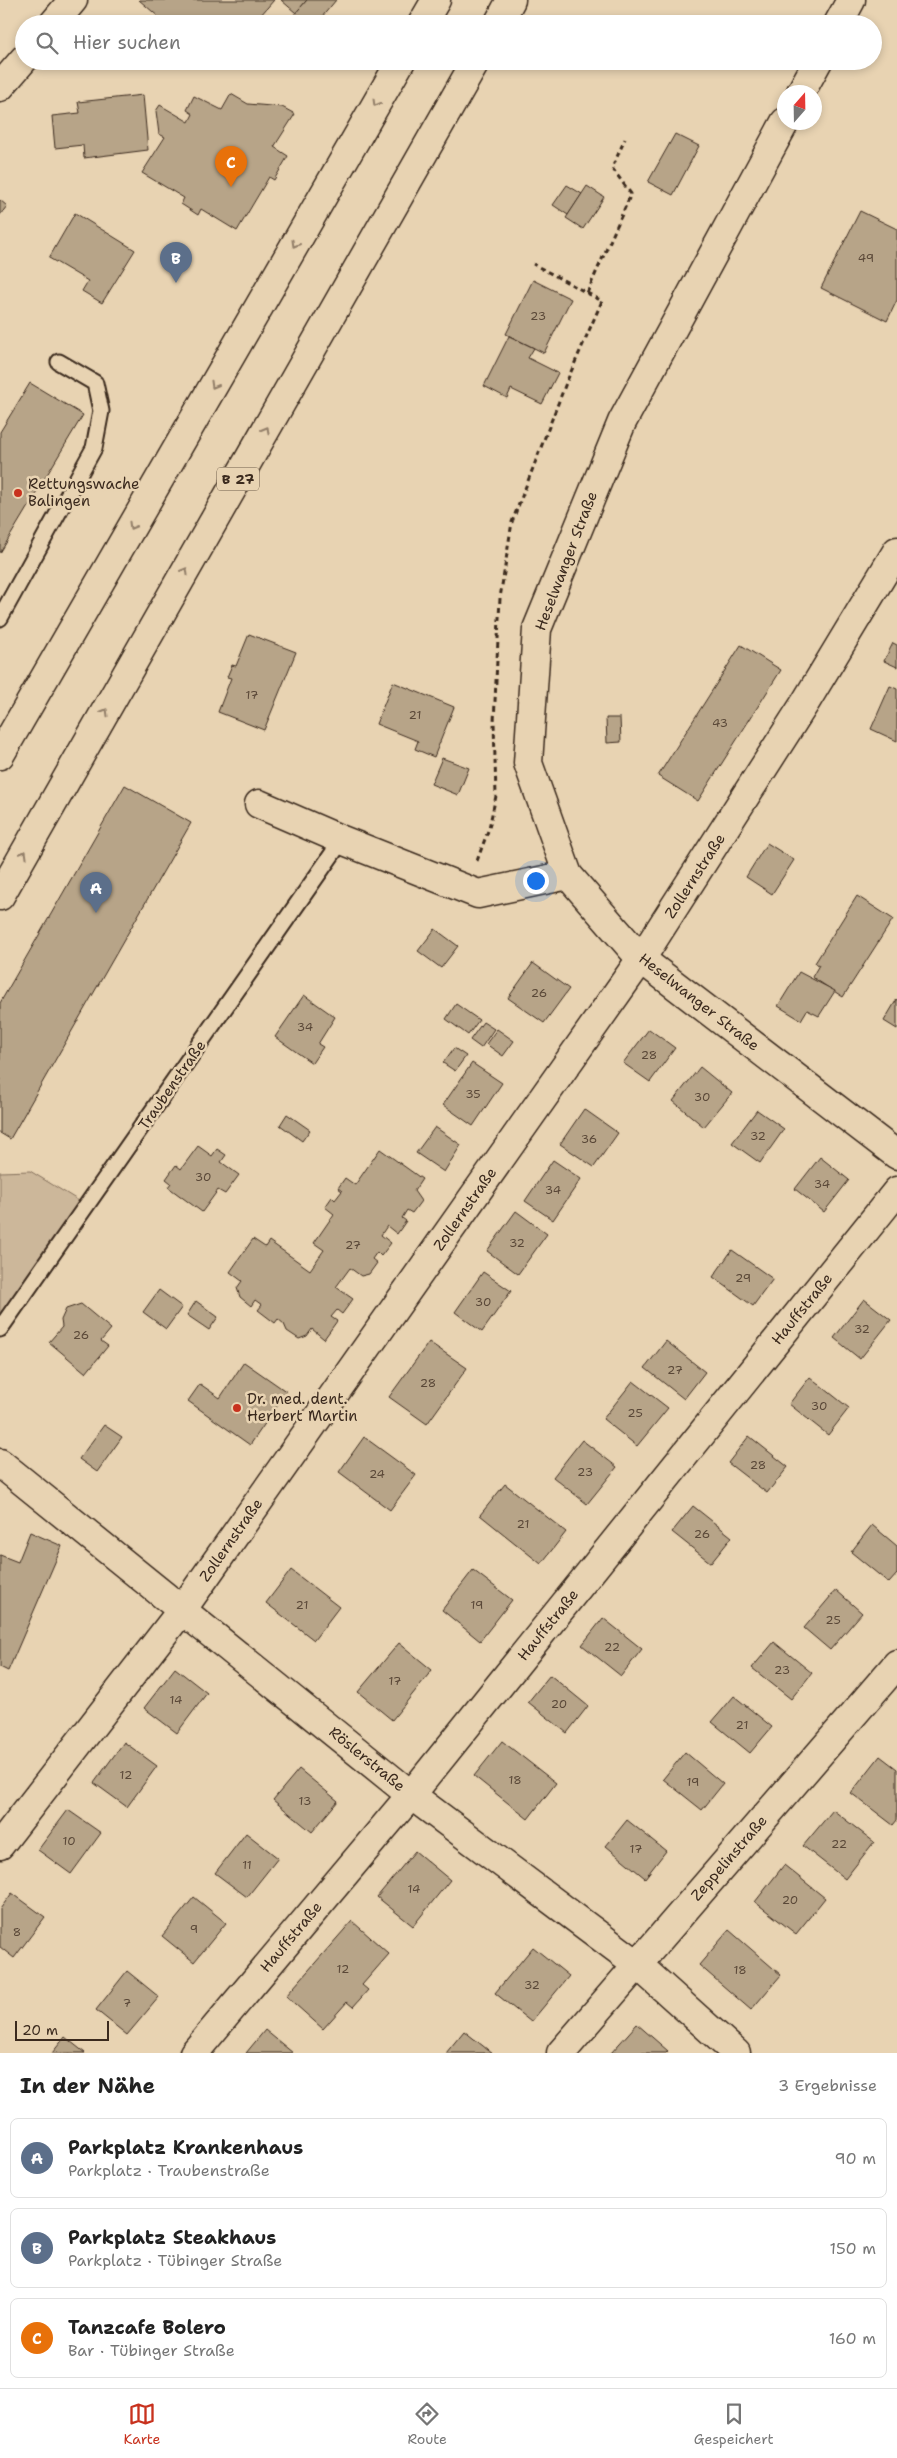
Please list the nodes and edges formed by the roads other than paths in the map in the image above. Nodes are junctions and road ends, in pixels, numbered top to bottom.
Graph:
1 (436, 0) edge
2 (511, 0) edge
3 (851, 0) edge
4 (427, 15) edge
5 (503, 15) edge
6 (843, 15) edge
7 (15, 70) edge
8 (396, 70) edge
9 (471, 70) edge
10 (813, 70) edge
11 (805, 85) edge
12 (0, 87) edge
13 (780, 130) edge
14 (59, 362) dead end
15 (897, 550) edge
16 (0, 618) edge
17 (0, 755) edge
18 (259, 804) dead end
19 (342, 840) junction
20 (568, 875) junction
21 (0, 896) edge
22 (641, 959) junction
23 (897, 1155) edge
24 (897, 1191) edge
25 (0, 1329) edge
26 (0, 1463) edge
27 (182, 1610) junction
28 (897, 1664) edge
29 (411, 1795) junction
30 (0, 1845) edge
31 (637, 1964) junction
32 (194, 2053) edge
33 (561, 2053) edge
34 (736, 2053) edge

1 - 4 main road
2 - 5 main road
3 - 6 main road
7 - 12 main road
8 -> 17 main road
21 -> 9 main road, B 27
10 - 11 main road
13 - 20 main road, Heselwanger Straße
14 - 16 lane
15 - 22 main road, Zollernstraße
18 - 19 main road
19 - 20 main road
19 - 25 lane, Traubenstraße
20 - 22 main road, Heselwanger Straße
22 - 23 main road, Heselwanger Straße
22 - 27 main road, Zollernstraße
24 - 29 main road, Hauffstraße
26 - 27 main road, Röslerstraße
27 - 29 main road, Röslerstraße
27 - 30 main road, Zollernstraße
28 - 31 main road, Zeppelinstraße
29 - 31 main road, Röslerstraße
29 - 32 main road, Hauffstraße
31 - 33 main road, Zeppelinstraße
31 - 34 main road, Röslerstraße

